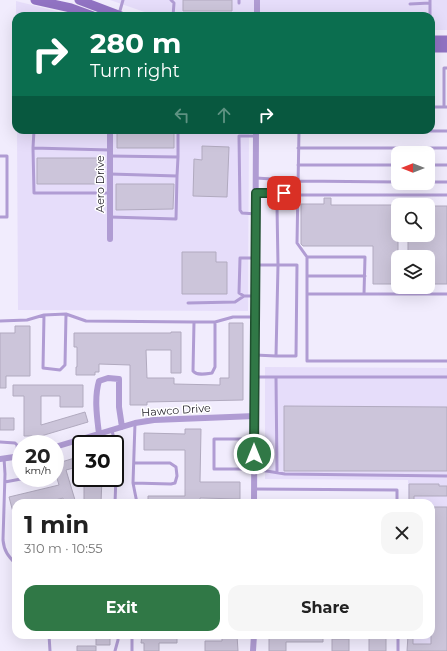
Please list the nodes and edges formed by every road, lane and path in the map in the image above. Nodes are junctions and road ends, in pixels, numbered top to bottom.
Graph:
1 (35, 0) edge
2 (79, 0) edge
3 (123, 0) edge
4 (257, 0) edge
5 (173, 2) edge
6 (430, 2) edge
7 (410, 4) dead end
8 (82, 12) edge
9 (110, 12) edge
10 (121, 12) edge
11 (174, 12) edge
12 (257, 12) edge
13 (435, 40) edge
14 (447, 40) edge
15 (435, 48) edge
16 (447, 48) edge
17 (447, 68) edge
18 (445, 107) edge
19 (435, 131) edge
20 (447, 131) edge
21 (34, 134) edge
22 (110, 134) edge
23 (178, 134) edge
24 (250, 134) edge
25 (256, 134) edge
26 (299, 134) edge
27 (33, 148) junction
28 (298, 148) junction
29 (447, 148) edge
30 (110, 153) junction
31 (0, 156) edge
32 (178, 157) junction
33 (298, 165) junction
34 (391, 165) edge
35 (435, 165) edge
36 (447, 165) edge
37 (110, 174) junction
38 (177, 176) junction
39 (256, 178) junction
40 (298, 181) junction
41 (391, 182) edge
42 (435, 182) edge
43 (447, 182) edge
44 (298, 186) junction
45 (110, 193) junction
46 (256, 193) junction
47 (298, 194) junction
48 (447, 195) edge
49 (278, 206) dead end
50 (256, 214) junction
51 (0, 217) edge
52 (110, 217) junction
53 (110, 239) dead end
54 (307, 257) junction
55 (256, 258) junction
56 (256, 265) junction
57 (278, 265) junction
58 (307, 276) junction
59 (365, 276) junction
60 (307, 294) junction
61 (364, 294) junction
62 (447, 294) edge
63 (244, 296) junction
64 (255, 296) junction
65 (188, 303) dead end
66 (66, 314) junction
67 (44, 315) junction
68 (255, 317) junction
69 (0, 321) edge
70 (194, 322) junction
71 (215, 322) junction
72 (255, 355) junction
73 (276, 356) junction
74 (447, 361) edge
75 (255, 377) junction
76 (276, 377) junction
77 (447, 377) edge
78 (255, 416) junction
79 (135, 423) junction
80 (122, 428) junction
81 (112, 430) junction
82 (99, 434) junction
83 (255, 439) junction
84 (0, 442) edge
85 (12, 443) edge
86 (64, 444) edge
87 (12, 457) edge
88 (2, 458) edge
89 (134, 463) junction
90 (254, 469) junction
91 (277, 472) junction
92 (447, 476) edge
93 (12, 481) edge
94 (5, 482) junction
95 (133, 483) junction
96 (254, 489) junction
97 (115, 499) edge
98 (136, 499) edge
99 (254, 499) edge
100 (398, 499) edge
101 (12, 560) edge
102 (49, 639) edge
103 (117, 639) edge
104 (132, 639) edge
105 (254, 639) edge
106 (398, 639) edge
107 (50, 651) edge
108 (115, 651) edge
109 (132, 651) edge
110 (253, 651) edge
111 (398, 651) edge

1 - 8 street
2 - 9 street
3 - 10 lane
4 - 12 street
5 - 11 lane
6 - 7 lane
13 - 14 street
15 - 16 street
17 - 18 lane
19 - 20 lane
21 - 27 lane
22 - 30 street, Aero Drive
23 - 32 lane
24 - 50 lane
25 - 39 street
26 - 28 lane
27 - 30 lane
27 - 45 lane
28 - 29 lane
28 - 33 lane
30 - 32 lane
30 - 37 street, Aero Drive
31 - 51 lane
32 - 38 lane
33 - 34 lane
33 - 40 lane
35 - 36 lane
37 - 38 lane
37 - 45 street, Aero Drive
38 - 52 lane
39 - 44 lane
39 - 46 street
40 - 41 lane
40 - 44 lane
42 - 43 lane
44 - 46 lane
44 - 47 lane
45 - 52 street, Aero Drive
46 - 50 street
47 - 48 lane
47 - 54 lane
49 - 57 lane
50 - 55 street
52 - 53 street, Aero Drive
54 - 58 lane
54 - 59 lane
55 - 56 street
55 - 63 lane
56 - 57 lane
56 - 64 street
57 - 73 lane
57 - 73 lane
58 - 59 lane
58 - 60 lane
59 - 61 lane
60 - 61 lane
60 - 74 lane
61 - 62 lane
63 - 64 lane
63 - 65 lane
64 - 68 street
66 - 67 lane
66 - 67 lane
66 - 70 lane
67 - 69 lane
68 - 71 lane
68 - 72 street
70 - 71 lane
70 - 71 lane
72 - 73 lane
72 - 75 street
75 - 76 lane
75 - 78 street
76 - 77 lane
76 - 91 lane
78 - 79 street, Hawco Drive
78 - 83 street
79 - 80 street, Hawco Drive
79 - 89 lane
80 - 81 street, Hawco Drive
80 - 82 street
81 - 82 street, Hawco Drive
81 - 97 lane
82 - 86 street, Hawco Drive
83 - 90 street
83 - 90 lane
84 - 85 lane
87 - 88 street
88 - 94 lane
89 - 95 lane
89 - 95 lane
90 - 91 lane
90 - 96 street
91 - 92 lane
93 - 94 lane
94 - 101 lane
95 - 98 lane
96 - 99 street
96 - 100 lane
102 - 107 lane
103 - 108 lane
104 - 109 lane
105 - 110 street
106 - 111 lane

